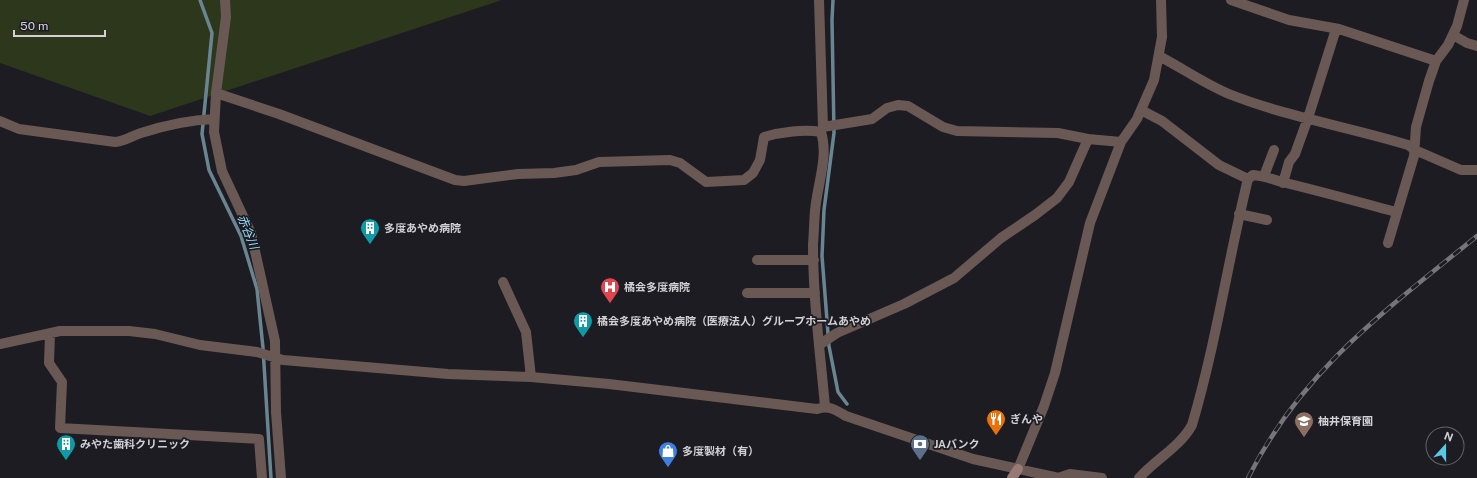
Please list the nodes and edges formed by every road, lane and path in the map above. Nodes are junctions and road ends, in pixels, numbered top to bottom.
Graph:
1 (226, 0) edge
2 (819, 0) edge
3 (1161, 0) edge
4 (1231, 0) edge
5 (1464, 0) edge
6 (1336, 29) junction
7 (1452, 35) junction
8 (1477, 46) edge
9 (1160, 56) junction
10 (1436, 61) junction
11 (216, 93) junction
12 (1141, 110) junction
13 (1308, 118) junction
14 (214, 119) junction
15 (0, 121) edge
16 (822, 130) junction
17 (1088, 139) junction
18 (1121, 142) junction
19 (1274, 150) dead end
20 (1415, 150) junction
21 (1477, 170) edge
22 (1264, 176) junction
23 (1248, 179) junction
24 (1283, 182) junction
25 (1396, 212) junction
26 (1240, 214) junction
27 (1267, 220) dead end
28 (1388, 243) dead end
29 (757, 260) dead end
30 (814, 260) junction
31 (503, 282) dead end
32 (747, 293) dead end
33 (815, 293) junction
34 (50, 333) junction
35 (0, 344) edge
36 (819, 345) junction
37 (273, 356) junction
38 (531, 377) junction
39 (825, 406) junction
40 (1018, 469) junction
41 (262, 478) edge
42 (281, 478) edge
43 (1012, 478) edge
44 (1059, 478) edge
45 (1102, 478) edge
46 (1140, 478) edge

1 - 11 street
2 - 16 street
3 - 9 street
4 - 6 street
5 - 7 street
6 - 10 street
6 - 13 street
7 - 8 street
7 - 10 street
9 - 12 street
9 - 13 street
10 - 20 street
11 - 14 street
11 - 16 street
12 - 18 street
12 - 23 street
13 - 20 street
13 - 24 street
14 - 15 street
14 - 37 street
16 - 17 street
16 - 30 street
17 - 18 street
17 - 36 street
18 - 40 street
19 - 22 street
20 - 21 street
20 - 25 street
22 - 23 street
22 - 24 street
23 - 26 street
24 - 25 street
25 - 28 street
26 - 27 street
26 - 46 street
29 - 30 street
30 - 33 street
31 - 38 street
32 - 33 street
33 - 36 street
34 - 35 street
34 - 37 street
34 - 41 street
36 - 39 street
37 - 38 street
37 - 42 street
38 - 39 street
39 - 40 street
40 - 43 street
40 - 44 street
44 - 45 street

